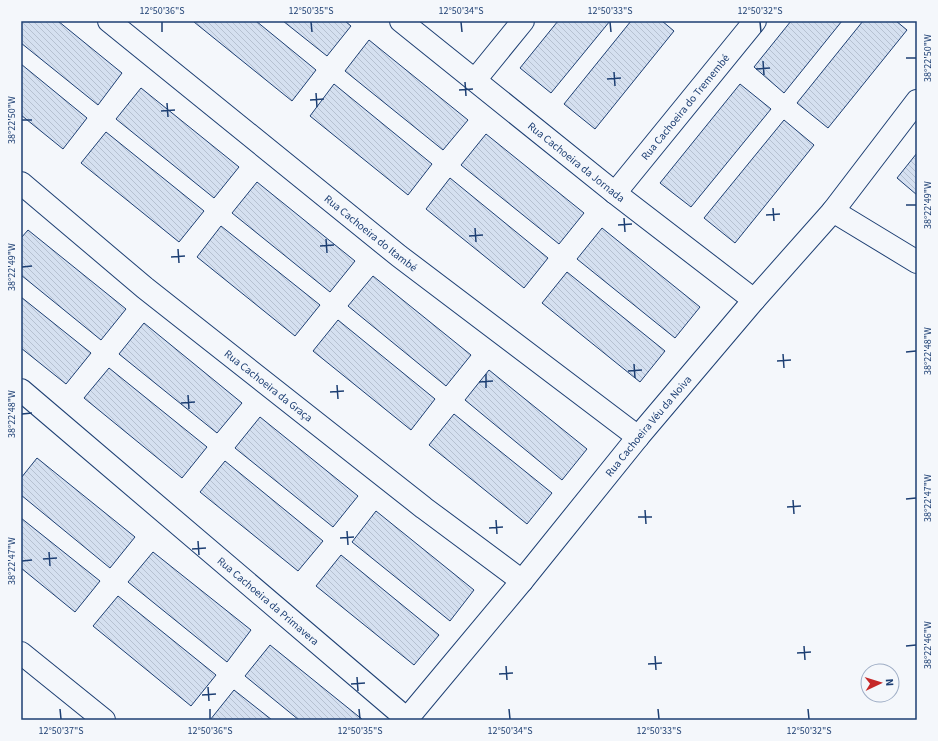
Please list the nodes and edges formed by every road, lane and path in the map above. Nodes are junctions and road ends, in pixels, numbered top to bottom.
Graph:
1 (109, 21) edge
2 (401, 21) edge
3 (523, 21) edge
4 (755, 21) edge
5 (475, 80) junction
6 (917, 101) edge
7 (21, 183) edge
8 (615, 193) junction
9 (833, 211) junction
10 (917, 262) edge
11 (754, 300) junction
12 (21, 390) edge
13 (638, 437) junction
14 (522, 581) junction
15 (21, 653) edge
16 (406, 719) edge
17 (104, 720) edge

1 - 13 street, Rua Cachoeira do Itambé
2 - 5 street, Rua Cachoeira da Jornada
3 - 5 street
4 - 8 street, Rua Cachoeira do Tremembé
5 - 8 street, Rua Cachoeira da Jornada
6 - 9 street, Rua Cachoeira Véu da Noiva
7 - 14 street, Rua Cachoeira da Graça
8 - 11 street, Rua Cachoeira da Jornada
9 - 10 street
9 - 11 street, Rua Cachoeira Véu da Noiva
11 - 13 street, Rua Cachoeira Véu da Noiva
12 - 16 street, Rua Cachoeira da Primavera
13 - 14 street, Rua Cachoeira Véu da Noiva
14 - 16 street, Rua Cachoeira Véu da Noiva
15 - 17 street

